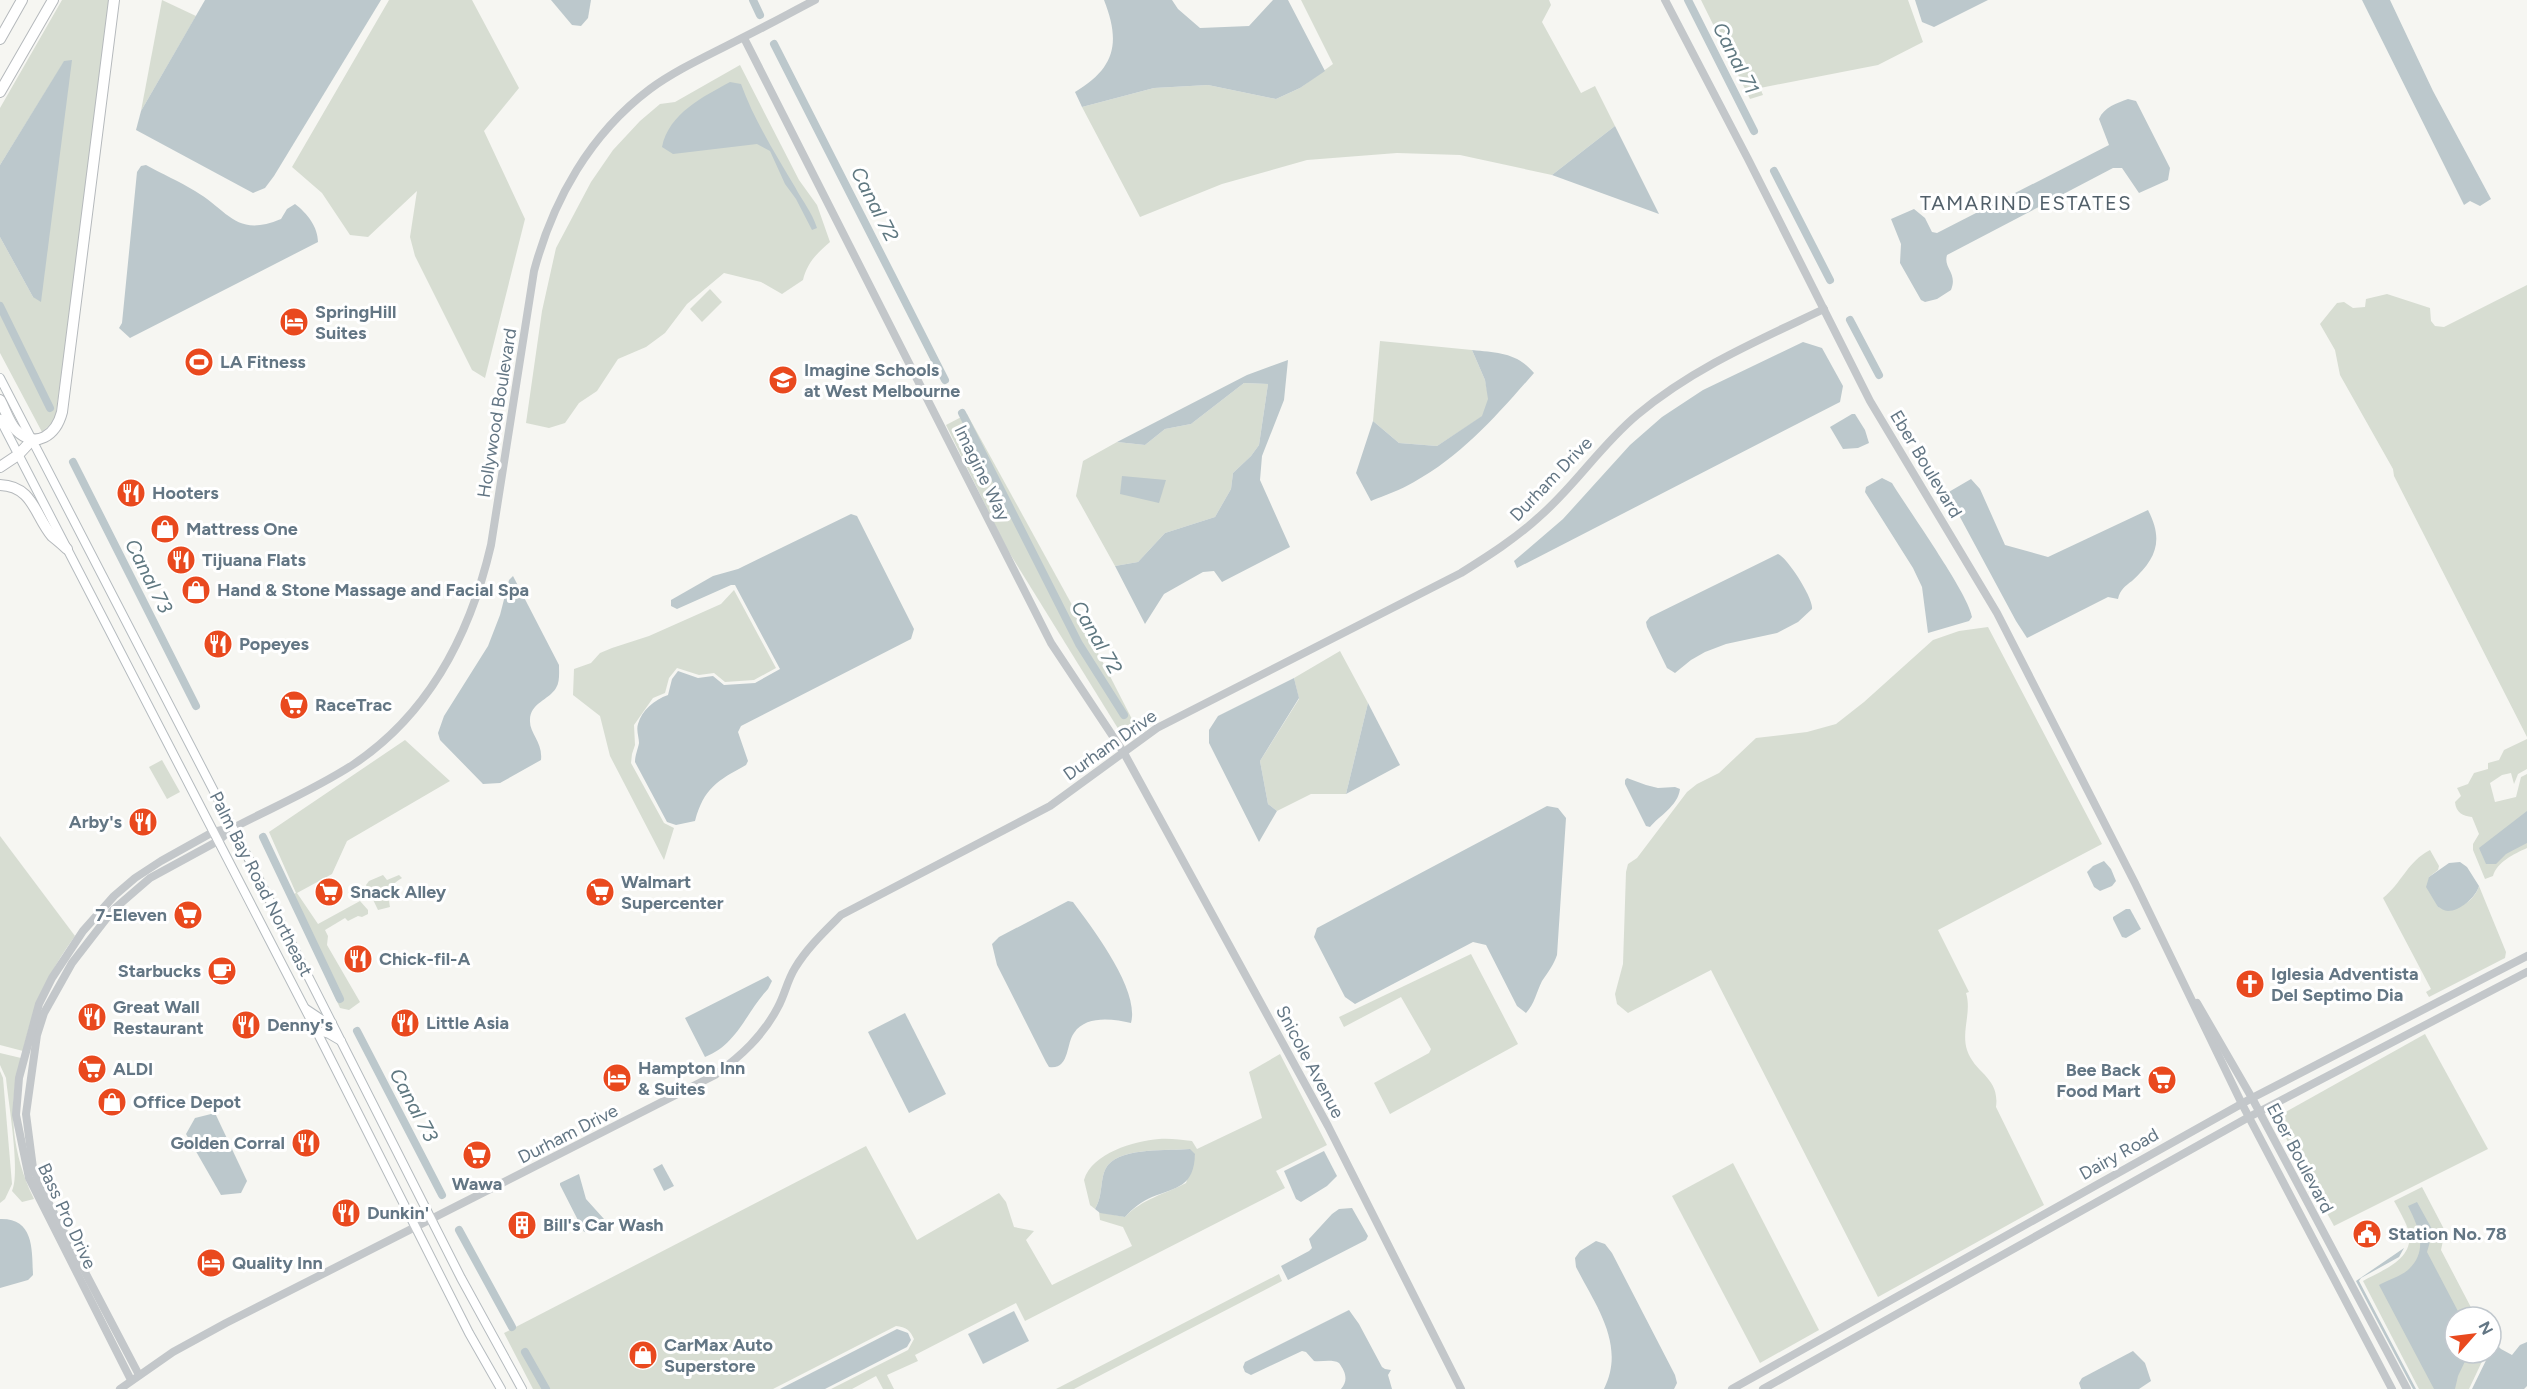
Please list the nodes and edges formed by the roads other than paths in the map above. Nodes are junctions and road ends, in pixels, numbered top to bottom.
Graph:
1 (22, 0) edge
2 (53, 0) edge
3 (114, 0) edge
4 (815, 0) edge
5 (1665, 0) edge
6 (744, 38) junction
7 (0, 39) edge
8 (0, 92) edge
9 (1824, 309) junction
10 (0, 378) edge
11 (0, 400) edge
12 (0, 419) edge
13 (32, 440) junction
14 (18, 455) junction
15 (0, 467) edge
16 (0, 485) edge
17 (67, 549) junction
18 (1124, 753) junction
19 (233, 828) junction
20 (213, 832) junction
21 (218, 841) junction
22 (2164, 942) junction
23 (2527, 957) edge
24 (2527, 972) edge
25 (304, 1007) junction
26 (332, 1023) junction
27 (316, 1030) junction
28 (341, 1041) junction
29 (2252, 1098) junction
30 (2242, 1104) junction
31 (2258, 1112) junction
32 (2249, 1117) junction
33 (433, 1220) junction
34 (415, 1229) junction
35 (1881, 1305) junction
36 (1888, 1319) junction
37 (139, 1375) junction
38 (131, 1380) junction
39 (120, 1389) edge
40 (501, 1389) edge
41 (522, 1389) edge
42 (1461, 1389) edge
43 (1732, 1389) edge
44 (1763, 1389) edge
45 (2392, 1389) edge
46 (2407, 1389) edge

1 - 7 highway
2 - 8 highway
3 - 13 highway
4 - 6 street, Hollywood Boulevard
5 - 9 street, Eber Boulevard
6 - 18 street, Imagine Way
6 - 19 street, Hollywood Boulevard
9 - 18 street, Durham Drive
9 - 22 street, Eber Boulevard
10 - 13 main road, Palm Bay Road Northeast
11 - 13 highway
12 - 14 main road, Palm Bay Road Northeast
13 - 14 highway
13 - 19 main road, Palm Bay Road Northeast
14 - 15 highway
14 - 17 main road, Palm Bay Road Northeast
16 - 17 highway
17 - 20 main road, Palm Bay Road Northeast
18 - 33 street, Durham Drive
18 - 42 street, Snicole Avenue
19 - 20 street, Bass Pro Drive
19 - 21 street, Hollywood Boulevard
19 - 26 main road, Palm Bay Road Northeast
20 - 21 main road, Palm Bay Road Northeast
20 - 38 street, Bass Pro Drive
21 - 25 main road, Palm Bay Road Northeast
21 - 37 street, Bass Pro Drive
22 - 29 street, Eber Boulevard
22 - 30 street, Eber Boulevard
23 - 29 street, Dairy Road
24 - 31 street, Dairy Road
25 - 26 main road
25 - 27 main road, Palm Bay Road Northeast
26 - 28 main road, Palm Bay Road Northeast
27 - 28 main road
27 - 34 main road, Palm Bay Road Northeast
28 - 33 main road, Palm Bay Road Northeast
29 - 30 street, Dairy Road
29 - 31 street, Eber Boulevard
30 - 32 street, Eber Boulevard
30 - 35 street, Dairy Road
31 - 32 street, Dairy Road
31 - 46 street, Eber Boulevard
32 - 36 street, Dairy Road
32 - 45 street, Eber Boulevard
33 - 34 street, Durham Drive
33 - 41 main road, Palm Bay Road Northeast
34 - 37 street, Durham Drive
34 - 40 main road, Palm Bay Road Northeast
35 - 36 street
35 - 43 street, Dairy Road
36 - 44 street, Dairy Road
37 - 38 street, Durham Drive
38 - 39 street, Durham Drive

